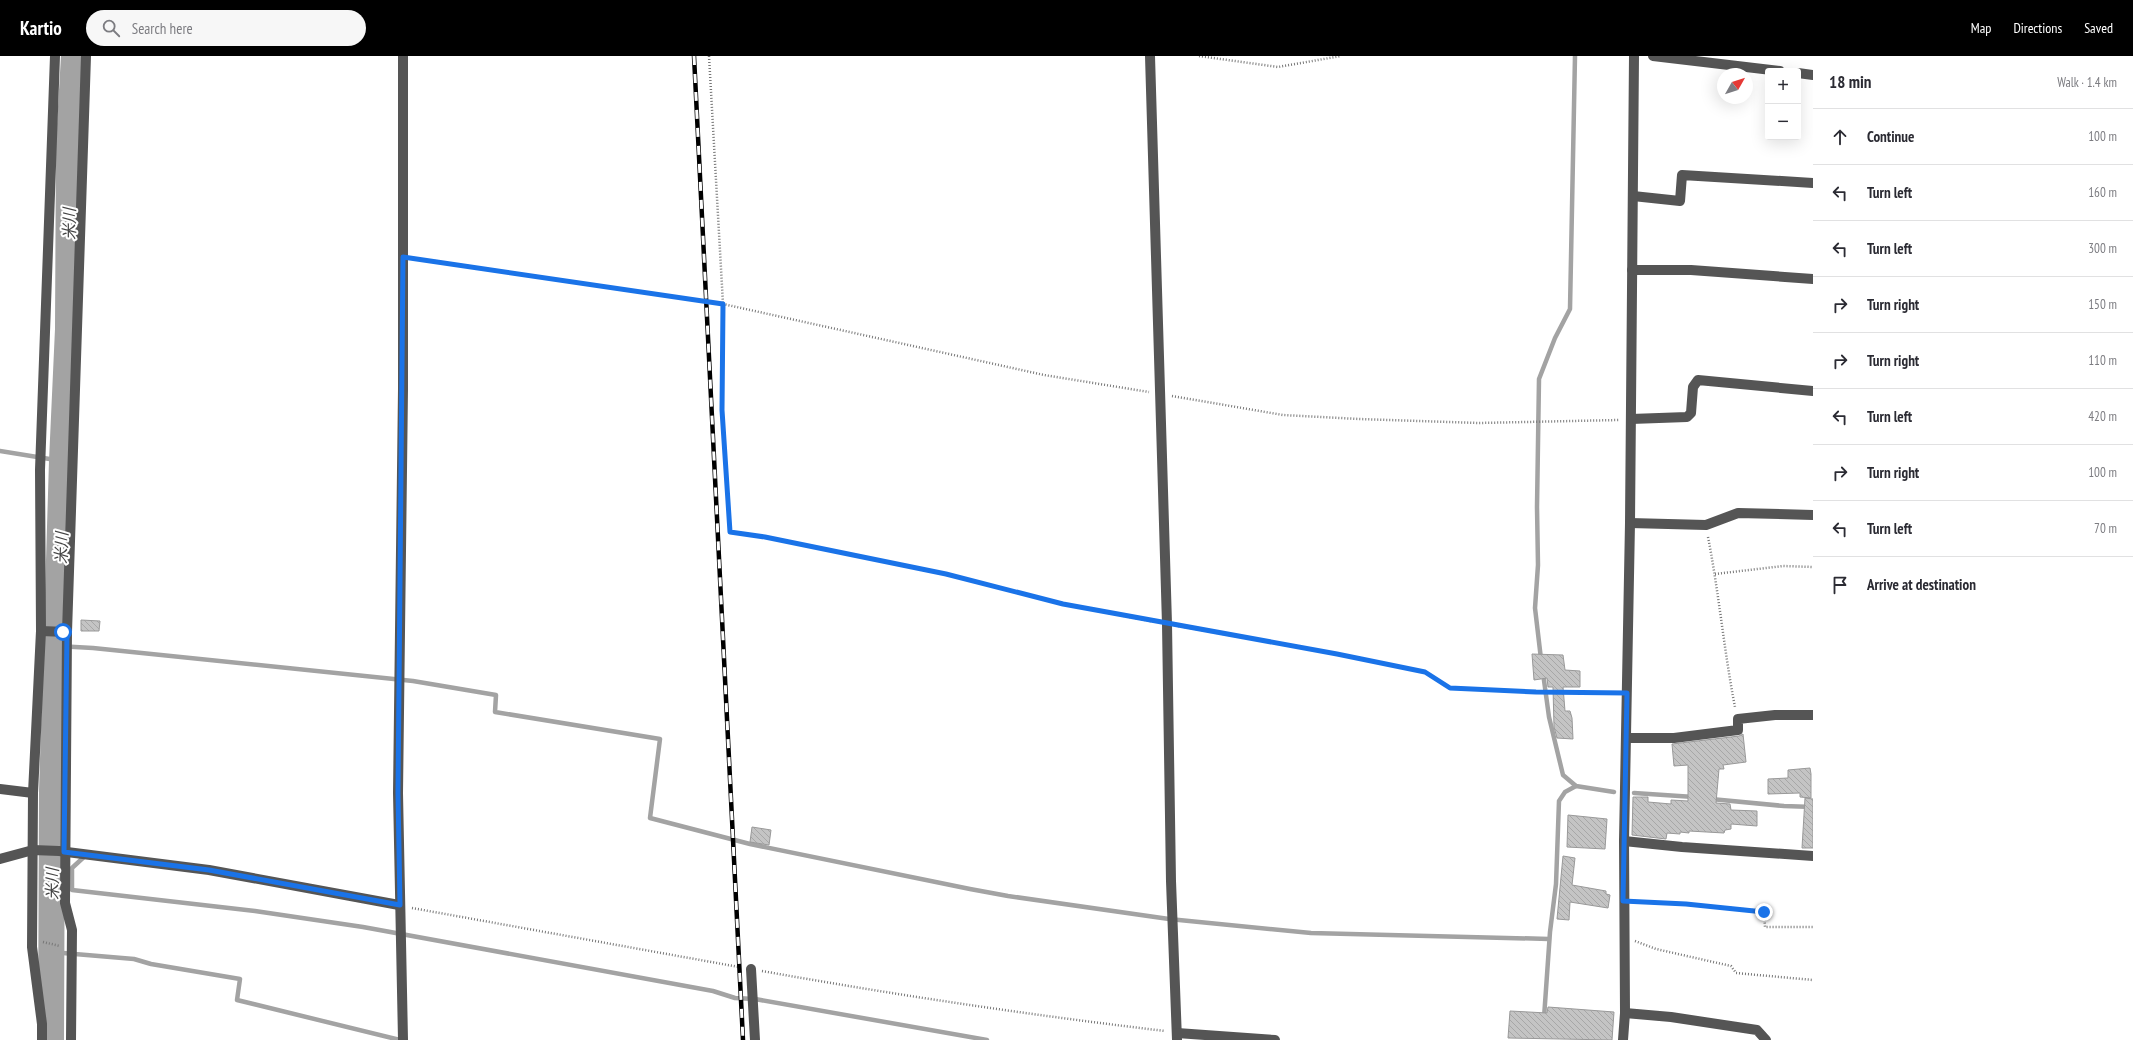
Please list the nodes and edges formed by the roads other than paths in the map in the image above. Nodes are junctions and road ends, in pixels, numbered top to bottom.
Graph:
1 (55, 56) edge
2 (86, 56) edge
3 (403, 56) edge
4 (1150, 56) edge
5 (1634, 56) edge
6 (1653, 56) edge
7 (1765, 69) edge
8 (1801, 73) edge
9 (1813, 75) edge
10 (1813, 183) edge
11 (1633, 196) junction
12 (1632, 270) junction
13 (1813, 279) edge
14 (1813, 391) edge
15 (1631, 419) junction
16 (1813, 515) edge
17 (1630, 523) junction
18 (46, 631) junction
19 (65, 632) junction
20 (1813, 715) edge
21 (1626, 738) junction
22 (0, 789) edge
23 (33, 792) junction
24 (1624, 841) junction
25 (33, 850) junction
26 (62, 851) junction
27 (1813, 856) edge
28 (0, 858) edge
29 (400, 905) junction
30 (751, 970) road end
31 (1625, 1013) junction
32 (1177, 1036) edge
33 (42, 1040) edge
34 (71, 1040) edge
35 (403, 1040) edge
36 (754, 1040) edge
37 (1275, 1040) edge
38 (1623, 1040) edge
39 (1766, 1040) edge

1 - 18 street
2 - 19 street
3 - 29 street
4 - 32 street
5 - 11 street
6 - 7 street
8 - 9 street
10 - 11 street
11 - 12 street
12 - 13 street
12 - 15 street
14 - 15 street
15 - 17 street
16 - 17 street
17 - 21 street
18 - 19 street
18 - 23 street
19 - 26 street
20 - 21 street
21 - 24 street
22 - 23 street
23 - 25 street
24 - 27 street
24 - 31 street
25 - 26 street
25 - 28 street
25 - 33 street
26 - 29 street
26 - 34 street
29 - 35 street
30 - 36 street
31 - 38 street
31 - 39 street
32 - 37 street

